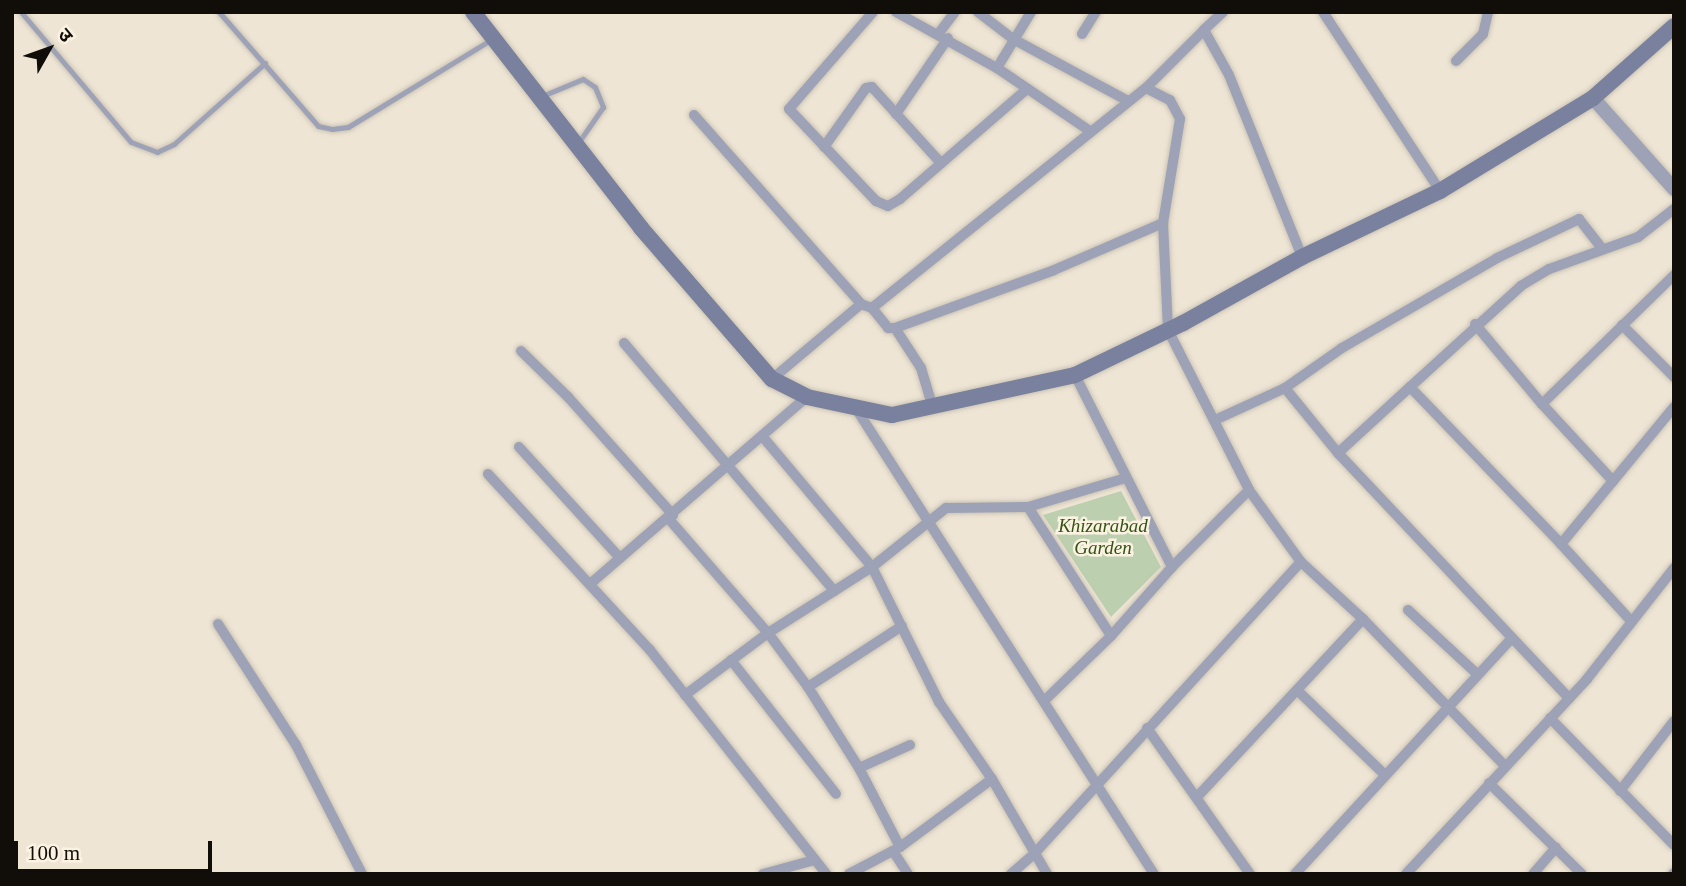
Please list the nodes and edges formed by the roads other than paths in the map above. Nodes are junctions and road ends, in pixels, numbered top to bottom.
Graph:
1 (22, 12) edge
2 (219, 12) edge
3 (473, 12) edge
4 (873, 12) edge
5 (896, 12) edge
6 (955, 12) edge
7 (978, 12) edge
8 (1031, 12) edge
9 (1097, 12) edge
10 (1223, 12) edge
11 (1323, 12) edge
12 (1488, 12) edge
13 (1674, 26) edge
14 (1204, 30) junction
15 (1082, 34) dead end
16 (944, 36) junction
17 (493, 39) junction
18 (1013, 39) junction
19 (1456, 61) dead end
20 (265, 63) junction
21 (997, 68) junction
22 (1146, 88) junction
23 (1027, 89) junction
24 (539, 97) junction
25 (1593, 98) junction
26 (1128, 101) junction
27 (896, 114) junction
28 (694, 115) dead end
29 (1090, 131) junction
30 (576, 145) junction
31 (824, 147) junction
32 (940, 163) junction
33 (1674, 189) edge
34 (1440, 191) junction
35 (1674, 209) edge
36 (1163, 223) junction
37 (1602, 247) junction
38 (1302, 257) junction
39 (1671, 283) edge
40 (867, 306) junction
41 (1475, 324) junction
42 (1622, 325) junction
43 (895, 328) junction
44 (1168, 330) junction
45 (624, 343) dead end
46 (522, 351) dead end
47 (1075, 374) junction
48 (1674, 377) edge
49 (772, 379) junction
50 (1410, 387) junction
51 (1285, 388) junction
52 (807, 397) junction
53 (1542, 404) junction
54 (1674, 407) edge
55 (933, 408) junction
56 (857, 410) junction
57 (1214, 420) junction
58 (763, 437) junction
59 (519, 447) dead end
60 (1338, 453) junction
61 (730, 466) junction
62 (488, 474) dead end
63 (1126, 478) junction
64 (1613, 481) junction
65 (1249, 490) junction
66 (1028, 507) junction
67 (671, 516) junction
68 (931, 521) junction
69 (1561, 544) junction
70 (620, 558) junction
71 (1301, 562) junction
72 (872, 567) junction
73 (1172, 567) junction
74 (1674, 568) edge
75 (590, 584) junction
76 (834, 591) junction
77 (1408, 610) dead end
78 (1363, 619) junction
79 (1632, 622) junction
80 (218, 624) dead end
81 (902, 626) junction
82 (768, 633) junction
83 (1111, 636) junction
84 (1510, 640) junction
85 (731, 660) junction
86 (1477, 674) junction
87 (808, 687) junction
88 (1298, 691) junction
89 (685, 695) junction
90 (1569, 698) junction
91 (1045, 700) junction
92 (1447, 708) junction
93 (1550, 718) junction
94 (1674, 721) edge
95 (1147, 728) junction
96 (910, 745) dead end
97 (1505, 766) junction
98 (859, 768) junction
99 (1383, 773) junction
100 (992, 779) junction
101 (1489, 783) junction
102 (1097, 785) junction
103 (1620, 791) junction
104 (836, 794) dead end
105 (1197, 797) junction
106 (1674, 845) edge
107 (1556, 848) junction
108 (897, 849) junction
109 (1035, 853) junction
110 (815, 860) junction
111 (362, 874) edge
112 (763, 874) edge
113 (826, 874) edge
114 (849, 874) edge
115 (908, 874) edge
116 (1011, 874) edge
117 (1047, 874) edge
118 (1154, 874) edge
119 (1250, 874) edge
120 (1295, 874) edge
121 (1406, 874) edge
122 (1533, 874) edge
123 (1582, 874) edge

1 - 20 lane
2 - 20 lane
3 - 17 main road
4 - 31 street
5 - 16 street
6 - 16 street
7 - 18 street
8 - 18 street
9 - 15 street
10 - 14 street
11 - 34 street
12 - 19 street
13 - 25 main road
14 - 22 street
14 - 38 street
16 - 21 street
16 - 27 street
17 - 20 lane
17 - 24 main road
18 - 21 street
18 - 26 street
21 - 23 street
22 - 26 street
22 - 36 street
23 - 29 street
23 - 32 street
24 - 30 main road
24 - 30 lane
25 - 33 street
25 - 34 main road
26 - 29 street
27 - 31 street
27 - 32 street
28 - 40 street
29 - 40 street
30 - 49 main road
31 - 32 street
34 - 38 main road
35 - 37 street
36 - 43 street
36 - 44 street
37 - 41 street
37 - 51 street
38 - 44 main road
39 - 42 street
40 - 43 street
40 - 49 street
41 - 50 street
41 - 53 street
42 - 48 street
42 - 53 street
43 - 55 street
44 - 47 main road
44 - 57 street
45 - 61 street
46 - 67 street
47 - 55 main road
47 - 63 street
49 - 52 main road
50 - 60 street
50 - 69 street
51 - 57 street
51 - 60 street
52 - 56 main road
52 - 58 street
53 - 64 street
54 - 64 street
55 - 56 main road
56 - 68 street
57 - 65 street
58 - 61 street
58 - 72 street
59 - 70 street
60 - 84 street
61 - 67 street
61 - 76 street
62 - 75 street
63 - 66 street
63 - 73 street
64 - 69 street
65 - 71 street
65 - 73 street
66 - 68 street
66 - 83 street
67 - 70 street
67 - 82 street
68 - 72 street
68 - 91 street
69 - 79 street
70 - 75 street
71 - 78 street
71 - 95 street
72 - 76 street
72 - 81 street
73 - 83 street
74 - 79 street
75 - 89 street
76 - 82 street
77 - 86 street
78 - 88 street
78 - 92 street
79 - 90 street
80 - 111 street
81 - 87 street
81 - 100 street
82 - 85 street
82 - 87 street
83 - 91 street
84 - 86 street
84 - 90 street
85 - 89 street
85 - 104 street
86 - 92 street
87 - 98 street
88 - 99 street
88 - 105 street
89 - 110 street
90 - 93 street
91 - 102 street
92 - 97 street
92 - 99 street
93 - 97 street
93 - 103 street
94 - 103 street
95 - 102 street
95 - 105 street
96 - 98 street
97 - 101 street
98 - 108 street
99 - 120 street
100 - 108 street
100 - 109 street
101 - 107 street
101 - 121 street
102 - 109 street
102 - 118 street
103 - 106 street
105 - 119 street
107 - 122 street
107 - 123 street
108 - 114 street
108 - 115 street
109 - 116 street
109 - 117 street
110 - 112 street
110 - 113 street

